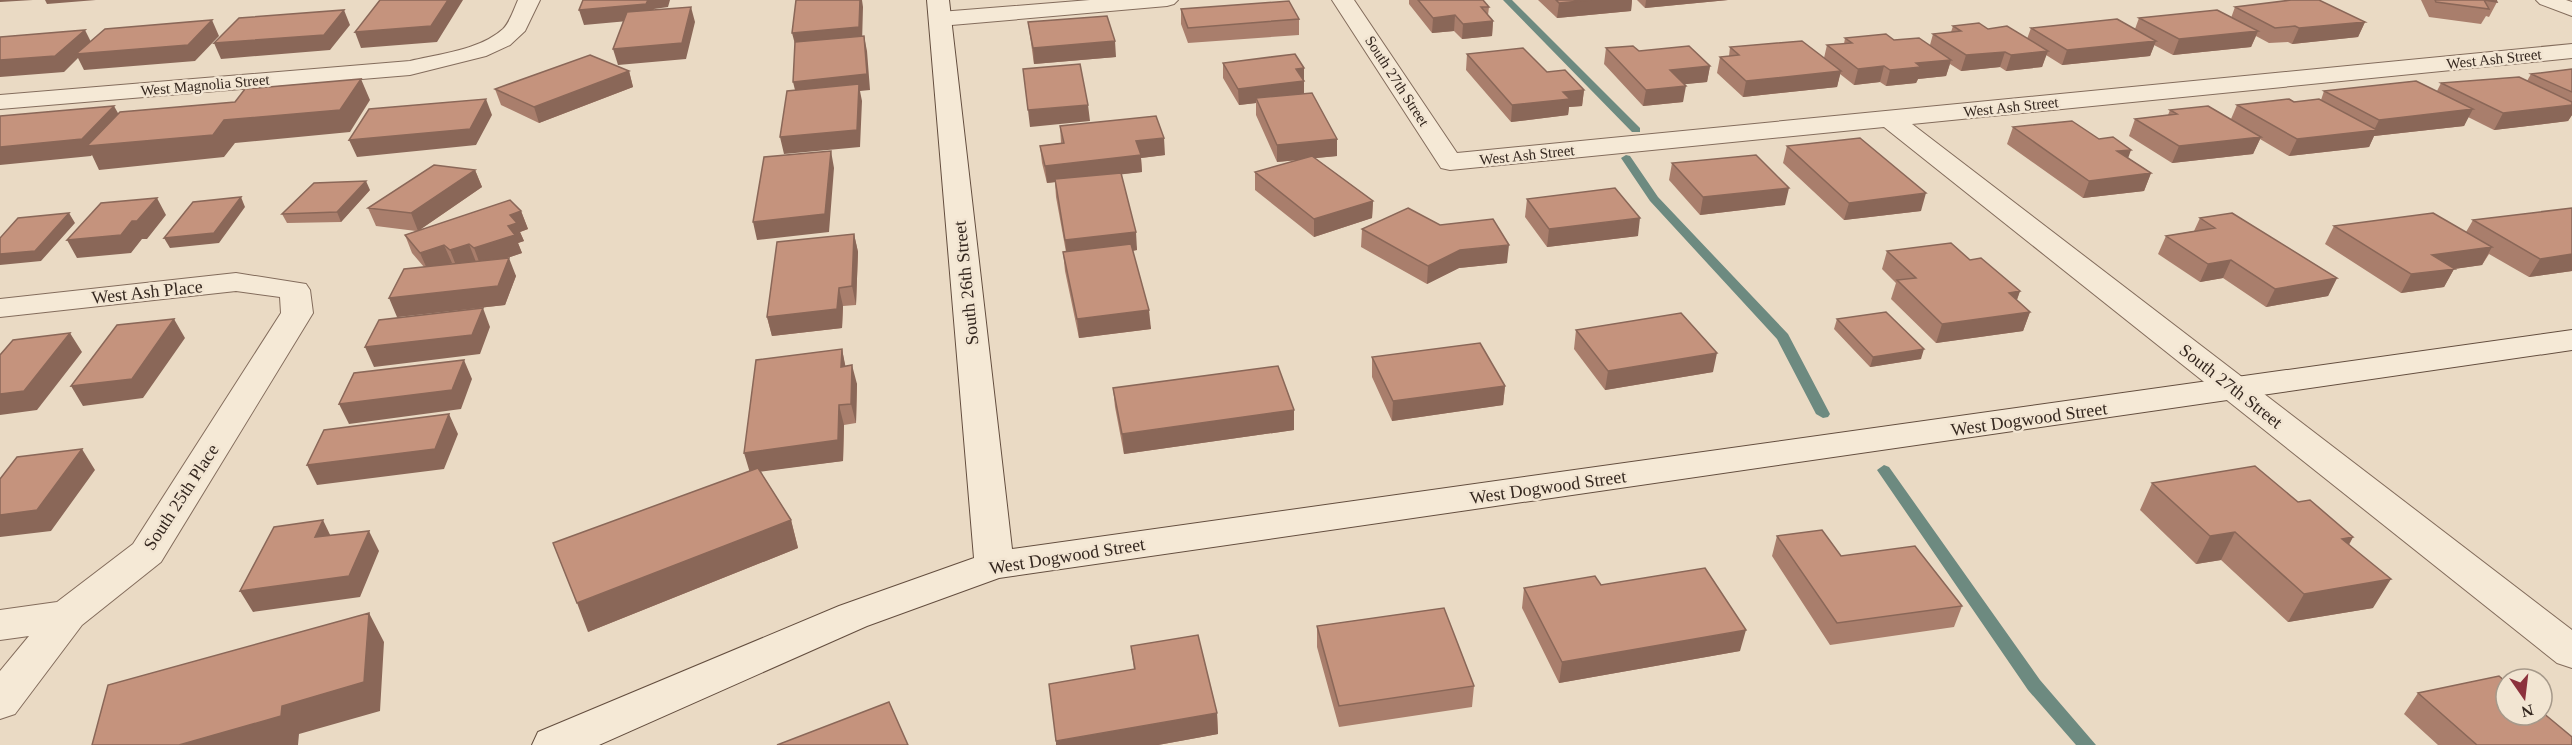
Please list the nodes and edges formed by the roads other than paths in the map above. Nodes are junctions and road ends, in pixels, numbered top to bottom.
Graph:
1 (529, 0) edge
2 (1167, 0) edge
3 (1343, 0) edge
4 (2547, 0) edge
5 (939, 9) edge
6 (2572, 10) edge
7 (2572, 51) edge
8 (0, 102) edge
9 (1890, 119) junction
10 (1450, 162) joint
11 (295, 290) joint
12 (0, 308) edge
13 (2572, 340) edge
14 (2236, 389) junction
15 (994, 565) junction
16 (68, 615) junction
17 (0, 624) edge
18 (2572, 652) edge
19 (0, 702) edge
20 (554, 745) edge

1 - 8 street, West Magnolia Street
2 - 5 street
3 - 10 street, South 27th Street
4 - 6 street
5 - 15 street, South 26th Street
7 - 9 street, West Ash Street
9 - 10 street, West Ash Street
9 - 14 street, South 27th Street
11 - 12 street, West Ash Place
11 - 16 street, South 25th Place
13 - 14 street, West Dogwood Street
14 - 15 street, West Dogwood Street
14 - 18 street, South 27th Street
15 - 20 street, West Dogwood Street
16 - 17 street
16 - 19 street, South 25th Place

